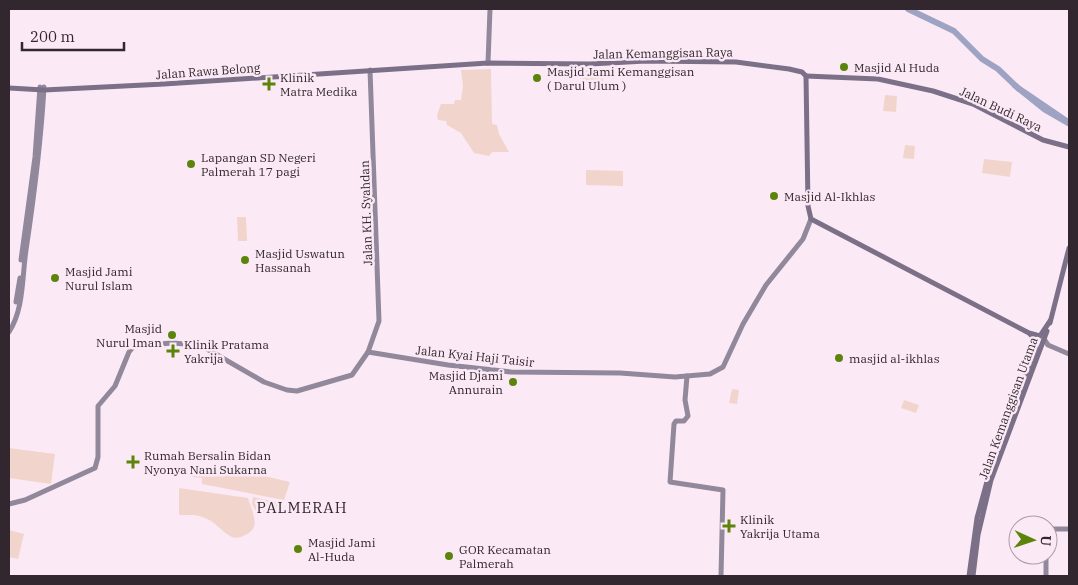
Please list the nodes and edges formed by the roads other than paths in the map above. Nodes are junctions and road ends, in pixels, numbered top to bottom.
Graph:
1 (490, 9) edge
2 (488, 63) junction
3 (370, 70) junction
4 (806, 76) junction
5 (9, 87) edge
6 (44, 88) junction
7 (1069, 147) edge
8 (811, 219) junction
9 (1069, 248) edge
10 (1050, 321) junction
11 (9, 326) edge
12 (9, 332) edge
13 (1029, 333) junction
14 (1045, 343) junction
15 (368, 352) junction
16 (1069, 354) edge
17 (687, 376) junction
18 (9, 504) edge
19 (721, 576) edge
20 (969, 576) edge
21 (973, 576) edge

1 - 2 street
2 - 3 main road, Jalan Rawa Belong
2 - 4 main road, Jalan Kemanggisan Raya
3 - 6 main road, Jalan Rawa Belong
3 - 15 street, Jalan KH. Syahdan
4 - 7 main road, Jalan Budi Raya
4 - 8 main road
5 - 6 main road, Jalan Rawa Belong
6 - 11 street
6 - 12 street
8 - 13 main road
8 - 17 street, Jalan Kyai Haji Taisir
9 - 10 main road, Jalan Kemanggisan Utama
10 - 13 main road
10 - 14 main road, Jalan Kemanggisan Utama
13 - 20 main road, Jalan Kemanggisan Utama
14 - 16 street
14 - 21 main road, Jalan Kemanggisan Utama
15 - 17 street, Jalan Kyai Haji Taisir
15 - 18 street, Jalan KH. Syahdan
17 - 19 street

